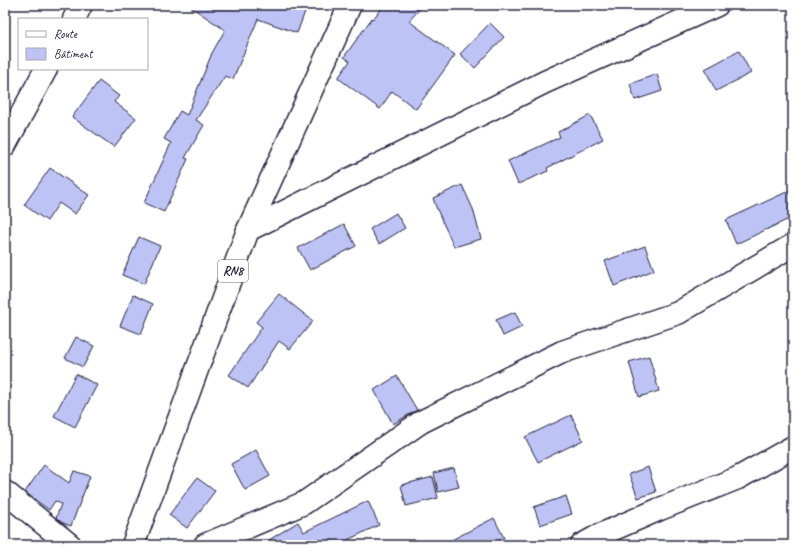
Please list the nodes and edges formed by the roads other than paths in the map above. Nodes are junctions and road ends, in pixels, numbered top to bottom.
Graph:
1 (81, 5) edge
2 (350, 5) edge
3 (717, 5) edge
4 (74, 18) edge
5 (45, 70) edge
6 (5, 145) edge
7 (248, 230) junction
8 (793, 245) edge
9 (793, 447) edge
10 (5, 492) edge
11 (70, 545) edge
12 (133, 545) edge
13 (205, 545) edge
14 (582, 545) edge

1 - 4 street
2 - 7 street, RN8
3 - 7 street
5 - 6 street
7 - 12 street, RN8
8 - 13 street
9 - 14 street
10 - 11 street

